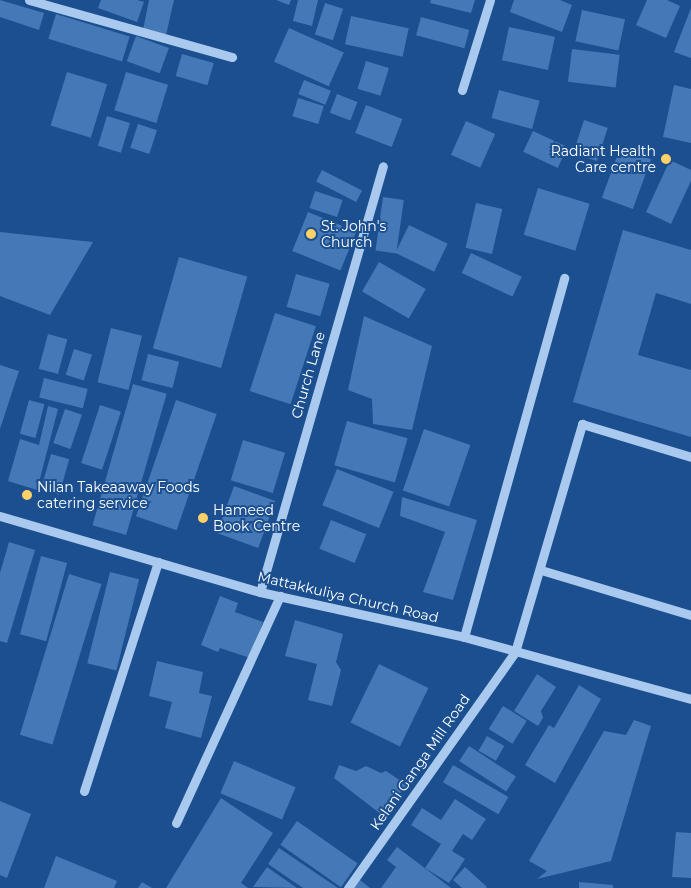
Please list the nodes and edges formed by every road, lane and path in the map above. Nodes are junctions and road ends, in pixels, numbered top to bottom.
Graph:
1 (29, 0) edge
2 (490, 0) edge
3 (232, 58) dead end
4 (462, 90) dead end
5 (383, 166) dead end
6 (564, 278) dead end
7 (691, 457) edge
8 (0, 516) edge
9 (158, 562) junction
10 (541, 570) junction
11 (260, 592) junction
12 (280, 596) junction
13 (691, 615) edge
14 (464, 637) junction
15 (515, 652) junction
16 (691, 699) edge
17 (84, 791) dead end
18 (176, 823) dead end
19 (348, 888) edge

1 - 3 street
2 - 4 street
5 - 11 street, Church Lane
6 - 14 street
7 - 10 street, Kelani Ganga Mill Road
8 - 9 street, Mattakkuliya Church Road
9 - 11 street, Mattakkuliya Church Road
9 - 17 street
10 - 13 street
10 - 15 street, Kelani Ganga Mill Road
11 - 12 street, Mattakkuliya Church Road
12 - 14 street, Mattakkuliya Church Road
12 - 18 street
14 - 15 street, Mattakkuliya Church Road
15 - 16 street, Mattakkuliya Church Road
15 - 19 street, Kelani Ganga Mill Road

